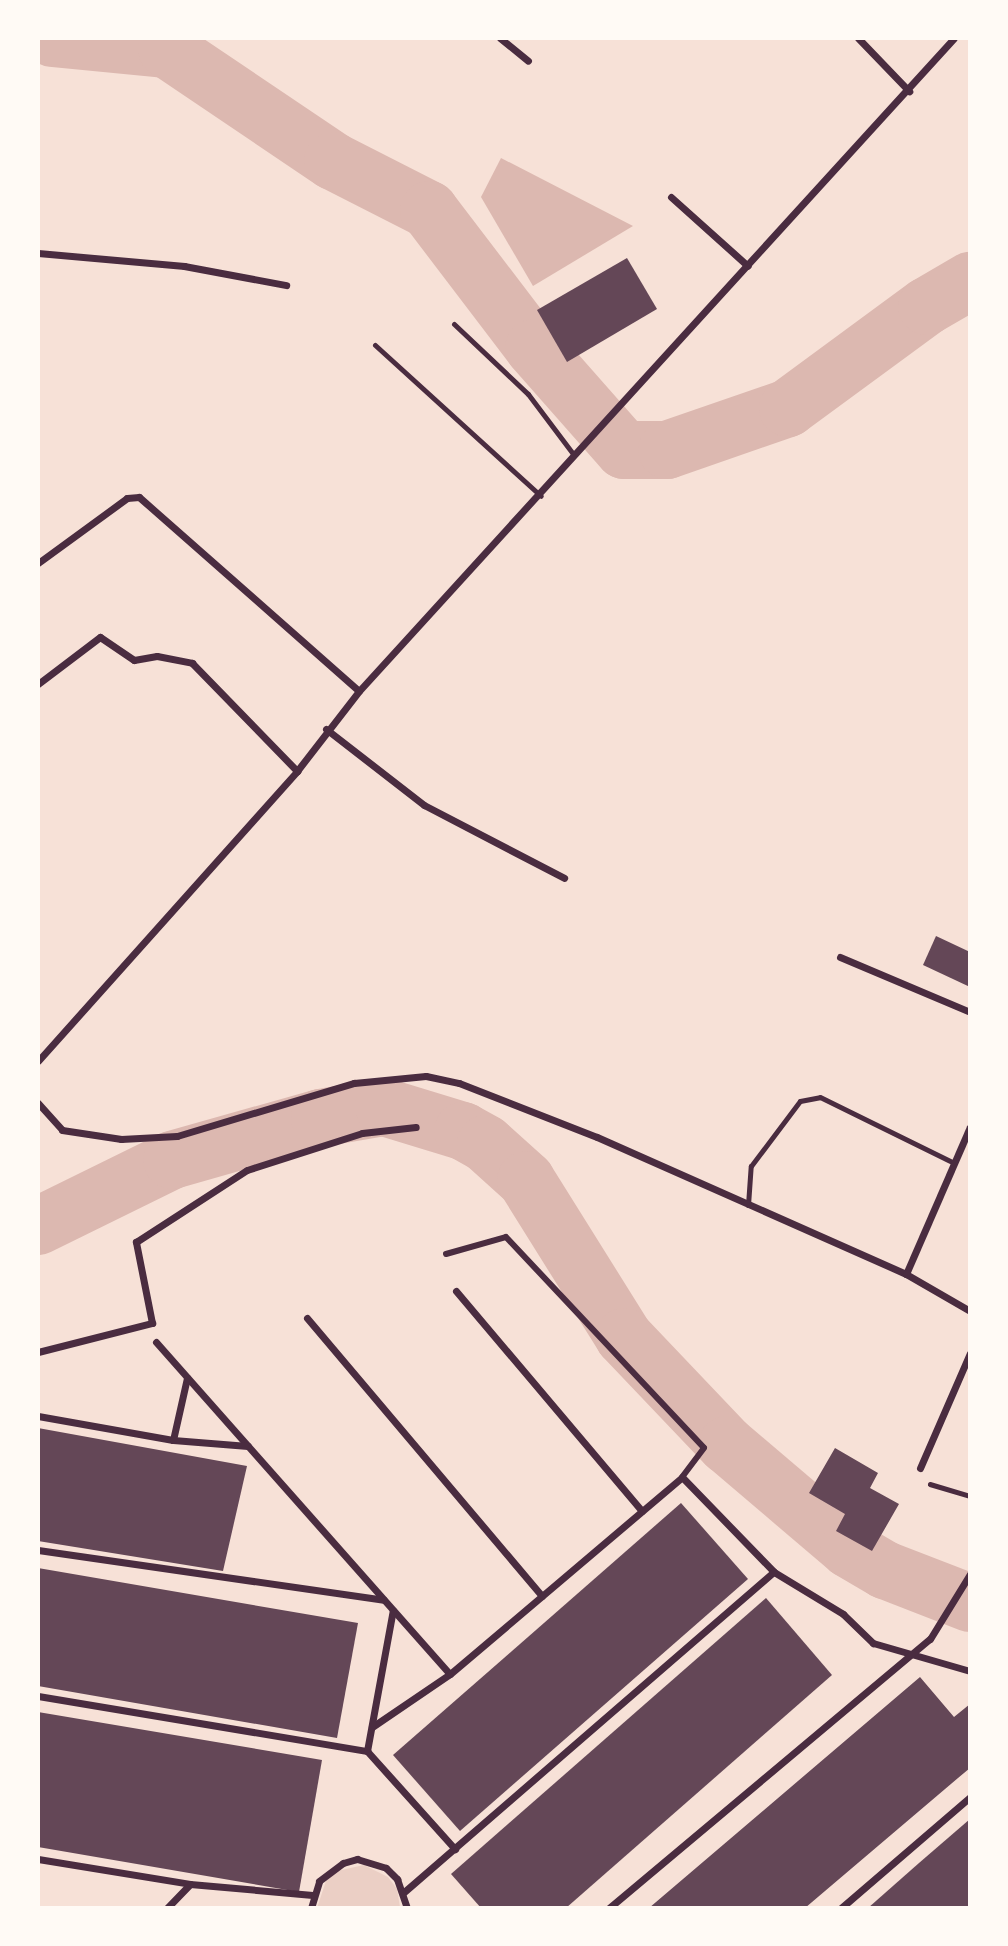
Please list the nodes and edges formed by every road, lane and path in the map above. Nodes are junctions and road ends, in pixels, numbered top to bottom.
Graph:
1 (500, 38) edge
2 (858, 38) edge
3 (954, 38) edge
4 (528, 61) dead end
5 (909, 91) junction
6 (671, 197) dead end
7 (38, 253) edge
8 (748, 266) junction
9 (286, 285) dead end
10 (454, 324) dead end
11 (375, 345) dead end
12 (574, 455) junction
13 (541, 496) junction
14 (38, 563) edge
15 (38, 684) edge
16 (359, 691) junction
17 (326, 729) junction
18 (297, 771) junction
19 (564, 878) dead end
20 (840, 957) dead end
21 (970, 1012) edge
22 (38, 1061) edge
23 (38, 1103) edge
24 (416, 1127) dead end
25 (970, 1127) edge
26 (954, 1163) junction
27 (748, 1205) junction
28 (446, 1254) dead end
29 (906, 1274) junction
30 (456, 1292) dead end
31 (970, 1311) edge
32 (307, 1318) dead end
33 (156, 1342) dead end
34 (38, 1352) edge
35 (970, 1353) edge
36 (187, 1378) junction
37 (38, 1416) edge
38 (173, 1440) junction
39 (248, 1446) junction
40 (920, 1468) joint
41 (682, 1477) junction
42 (970, 1496) edge
43 (642, 1511) junction
44 (38, 1550) edge
45 (774, 1572) junction
46 (970, 1574) edge
47 (542, 1596) junction
48 (383, 1600) junction
49 (393, 1610) junction
50 (914, 1653) junction
51 (970, 1671) edge
52 (450, 1674) junction
53 (38, 1696) edge
54 (372, 1727) junction
55 (367, 1751) junction
56 (970, 1797) edge
57 (454, 1849) junction
58 (38, 1859) edge
59 (190, 1884) junction
60 (404, 1892) junction
61 (313, 1895) junction
62 (613, 1906) edge
63 (167, 1908) edge
64 (311, 1908) edge
65 (407, 1908) edge
66 (841, 1908) edge

1 - 4 street
2 - 5 street
3 - 5 street
5 - 8 street
6 - 8 street
7 - 9 street
8 - 12 street
10 - 12 lane
11 - 13 lane
12 - 13 street
13 - 16 street
14 - 16 street
15 - 18 street
16 - 17 street
17 - 18 street
17 - 19 street
18 - 22 street
20 - 21 street
23 - 27 street
24 - 34 street
25 - 26 street
26 - 27 lane
26 - 29 street
27 - 29 street
28 - 41 street
29 - 31 street
30 - 43 street
32 - 47 street
33 - 36 street
35 - 40 street
36 - 38 street
36 - 39 street
37 - 38 street
38 - 39 street
39 - 48 street
40 - 42 path
41 - 43 street
41 - 45 street
43 - 47 street
44 - 48 street
45 - 50 street
45 - 57 street
46 - 50 street
47 - 52 street
48 - 49 street
49 - 52 street
49 - 54 street
50 - 51 street
50 - 62 street
52 - 54 street
53 - 55 street
54 - 55 street
55 - 57 street
56 - 66 street
57 - 60 street
58 - 59 street
59 - 61 street
59 - 63 street
60 - 61 street
60 - 65 street
61 - 64 street

